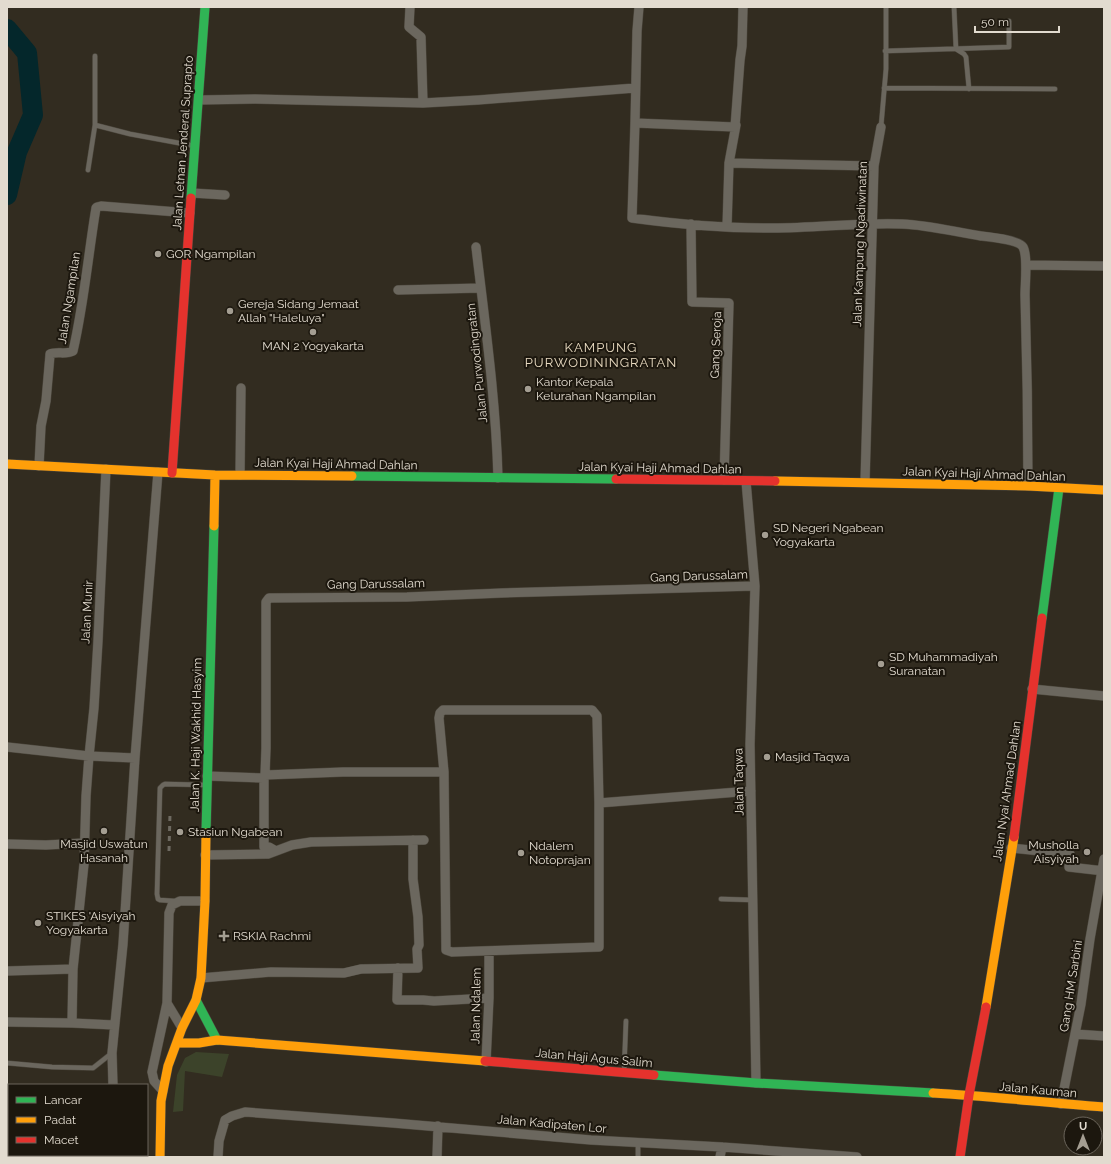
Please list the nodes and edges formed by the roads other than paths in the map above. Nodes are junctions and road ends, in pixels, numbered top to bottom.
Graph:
1 (205, 7) edge
2 (410, 7) edge
3 (639, 7) edge
4 (743, 7) edge
5 (886, 7) edge
6 (954, 7) edge
7 (1009, 21) dead end
8 (956, 49) junction
9 (885, 51) junction
10 (95, 56) dead end
11 (636, 88) junction
12 (884, 88) junction
13 (969, 89) junction
14 (1055, 89) dead end
15 (199, 100) junction
16 (423, 103) junction
17 (636, 123) junction
18 (94, 126) junction
19 (736, 126) junction
20 (881, 127) joint
21 (195, 146) junction
22 (729, 163) junction
23 (874, 166) junction
24 (88, 170) dead end
25 (192, 193) junction
26 (225, 195) dead end
27 (190, 213) junction
28 (691, 224) junction
29 (872, 224) junction
30 (727, 227) junction
31 (476, 247) dead end
32 (1026, 265) junction
33 (1104, 266) edge
34 (481, 288) junction
35 (398, 290) dead end
36 (241, 388) dead end
37 (7, 464) edge
38 (39, 466) junction
39 (106, 469) junction
40 (158, 472) junction
41 (172, 473) junction
42 (215, 475) junction
43 (240, 475) junction
44 (498, 478) junction
45 (724, 480) junction
46 (746, 481) junction
47 (864, 482) junction
48 (1028, 486) junction
49 (1059, 488) junction
50 (1104, 490) edge
51 (755, 586) junction
52 (1032, 689) junction
53 (1104, 696) edge
54 (7, 747) edge
55 (89, 756) junction
56 (135, 758) junction
57 (444, 772) junction
58 (207, 776) junction
59 (265, 776) junction
60 (207, 785) junction
61 (751, 791) junction
62 (598, 803) junction
63 (413, 840) junction
64 (424, 840) dead end
65 (84, 843) junction
66 (7, 844) edge
67 (1011, 848) junction
68 (272, 853) junction
69 (205, 855) junction
70 (1104, 859) edge
71 (1103, 871) edge
72 (721, 899) dead end
73 (753, 900) junction
74 (180, 901) junction
75 (204, 901) junction
76 (488, 951) junction
77 (398, 968) junction
78 (73, 969) junction
79 (7, 971) edge
80 (201, 978) junction
81 (489, 998) junction
82 (196, 1000) junction
83 (167, 1003) junction
84 (626, 1021) dead end
85 (7, 1022) edge
86 (72, 1023) junction
87 (114, 1025) junction
88 (182, 1028) junction
89 (1075, 1034) junction
90 (1104, 1036) edge
91 (217, 1040) junction
92 (177, 1043) junction
93 (112, 1053) junction
94 (486, 1062) junction
95 (7, 1063) edge
96 (624, 1072) junction
97 (756, 1083) junction
98 (113, 1084) edge
99 (163, 1091) junction
100 (969, 1095) junction
101 (1061, 1104) junction
102 (1104, 1108) edge
103 (438, 1126) junction
104 (638, 1142) junction
105 (722, 1147) junction
106 (160, 1157) edge
107 (218, 1157) edge
108 (437, 1157) edge
109 (638, 1157) edge
110 (720, 1157) edge
111 (857, 1157) edge
112 (960, 1157) edge

1 - 15 main road, Jalan Letnan Jenderal Suprapto
2 - 16 street
3 - 11 street
4 - 19 street
5 - 9 lane, Jalan Kampung Ngadiwinatan
6 - 8 lane
7 - 8 lane
8 - 9 lane
8 - 13 lane
9 - 12 lane, Jalan Kampung Ngadiwinatan
10 - 18 lane
11 - 16 street
11 - 17 street
12 - 13 lane
12 - 20 lane, Jalan Kampung Ngadiwinatan
13 - 14 lane
15 - 16 street
15 - 21 main road, Jalan Letnan Jenderal Suprapto
17 - 19 street
17 - 28 street
18 - 21 lane
18 - 24 lane
19 - 22 street
20 - 23 street, Jalan Kampung Ngadiwinatan
21 - 25 main road, Jalan Letnan Jenderal Suprapto
22 - 23 street
22 - 30 street
23 - 29 street, Jalan Kampung Ngadiwinatan
25 - 26 street
25 - 27 main road, Jalan Letnan Jenderal Suprapto
27 - 38 street, Jalan Ngampilan
27 - 41 main road, Jalan Letnan Jenderal Suprapto
28 - 30 street
28 - 45 street, Gang Seroja
29 - 30 street
29 - 32 street
29 - 47 street, Jalan Kampung Ngadiwinatan
31 - 34 street, Jalan Purwodingratan
32 - 33 street
32 - 48 street
34 - 35 street
34 - 44 street, Jalan Purwodingratan
36 - 43 street
37 - 38 main road, Jalan Kyai Haji Ahmad Dahlan
38 - 39 main road, Jalan Kyai Haji Ahmad Dahlan
39 - 40 main road, Jalan Kyai Haji Ahmad Dahlan
39 - 55 street, Jalan Munir
40 - 41 main road, Jalan Kyai Haji Ahmad Dahlan
40 - 56 street
41 - 42 main road, Jalan Kyai Haji Ahmad Dahlan
42 - 43 main road, Jalan Kyai Haji Ahmad Dahlan
42 - 58 main road, Jalan K. Haji Wakhid Hasyim
43 - 44 main road, Jalan Kyai Haji Ahmad Dahlan
44 - 45 main road, Jalan Kyai Haji Ahmad Dahlan
45 - 46 main road, Jalan Kyai Haji Ahmad Dahlan
46 - 47 main road, Jalan Kyai Haji Ahmad Dahlan
46 - 51 street, Jalan Taqwa
47 - 48 main road, Jalan Kyai Haji Ahmad Dahlan
48 - 49 main road, Jalan Kyai Haji Ahmad Dahlan
49 - 50 main road, Jalan Kyai Haji Ahmad Dahlan
49 - 52 main road, Jalan Nyai Ahmad Dahlan
51 - 59 street, Gang Darussalam
51 - 61 street, Jalan Taqwa
52 - 53 street
52 - 67 main road, Jalan Nyai Ahmad Dahlan
54 - 55 street
55 - 56 street
55 - 65 street, Jalan Munir
56 - 87 street
57 - 59 street
57 - 62 street
57 - 76 street
58 - 59 street
58 - 60 main road, Jalan K. Haji Wakhid Hasyim
59 - 68 street, Gang Darussalam
60 - 69 main road, Jalan K. Haji Wakhid Hasyim
60 - 74 lane
61 - 62 street
61 - 73 street, Jalan Taqwa
62 - 76 street
63 - 64 street
63 - 68 street
63 - 77 street
65 - 66 street
65 - 78 street, Jalan Munir
67 - 71 street
67 - 100 main road, Jalan Nyai Ahmad Dahlan
68 - 69 street
69 - 75 main road, Jalan K. Haji Wakhid Hasyim
70 - 71 street, Gang HM Sarbini
71 - 89 street, Gang HM Sarbini
72 - 73 lane
73 - 97 street, Jalan Taqwa
74 - 75 street
74 - 83 street
75 - 80 main road, Jalan K. Haji Wakhid Hasyim
76 - 81 street, Jalan Ndalem
77 - 80 street
77 - 81 street
78 - 79 street
78 - 86 street, Jalan Munir
80 - 82 main road, Jalan K. Haji Wakhid Hasyim
81 - 94 street, Jalan Ndalem
82 - 88 main road, Jalan K. Haji Wakhid Hasyim
82 - 91 main road
83 - 88 street
83 - 99 street
84 - 96 lane
85 - 86 street
86 - 87 street
87 - 93 street
88 - 92 main road, Jalan K. Haji Wakhid Hasyim
89 - 90 street
89 - 101 street, Gang HM Sarbini
91 - 92 main road, Jalan Haji Agus Salim
91 - 94 main road, Jalan Haji Agus Salim
92 - 99 main road, Jalan K. Haji Wakhid Hasyim
93 - 95 lane
93 - 98 street
94 - 96 main road, Jalan Haji Agus Salim
96 - 97 main road, Jalan Haji Agus Salim
97 - 100 main road, Jalan Haji Agus Salim
99 - 106 main road, Jalan K. Haji Wakhid Hasyim
100 - 101 main road, Jalan Kauman
100 - 112 main road, Jalan Nyai Ahmad Dahlan
101 - 102 main road, Jalan Kauman
103 - 104 street, Jalan Kadipaten Lor
103 - 107 street, Jalan Kadipaten Lor
103 - 108 street
104 - 105 street, Jalan Kadipaten Lor
104 - 109 lane
105 - 110 street
105 - 111 street, Jalan Kadipaten Lor

